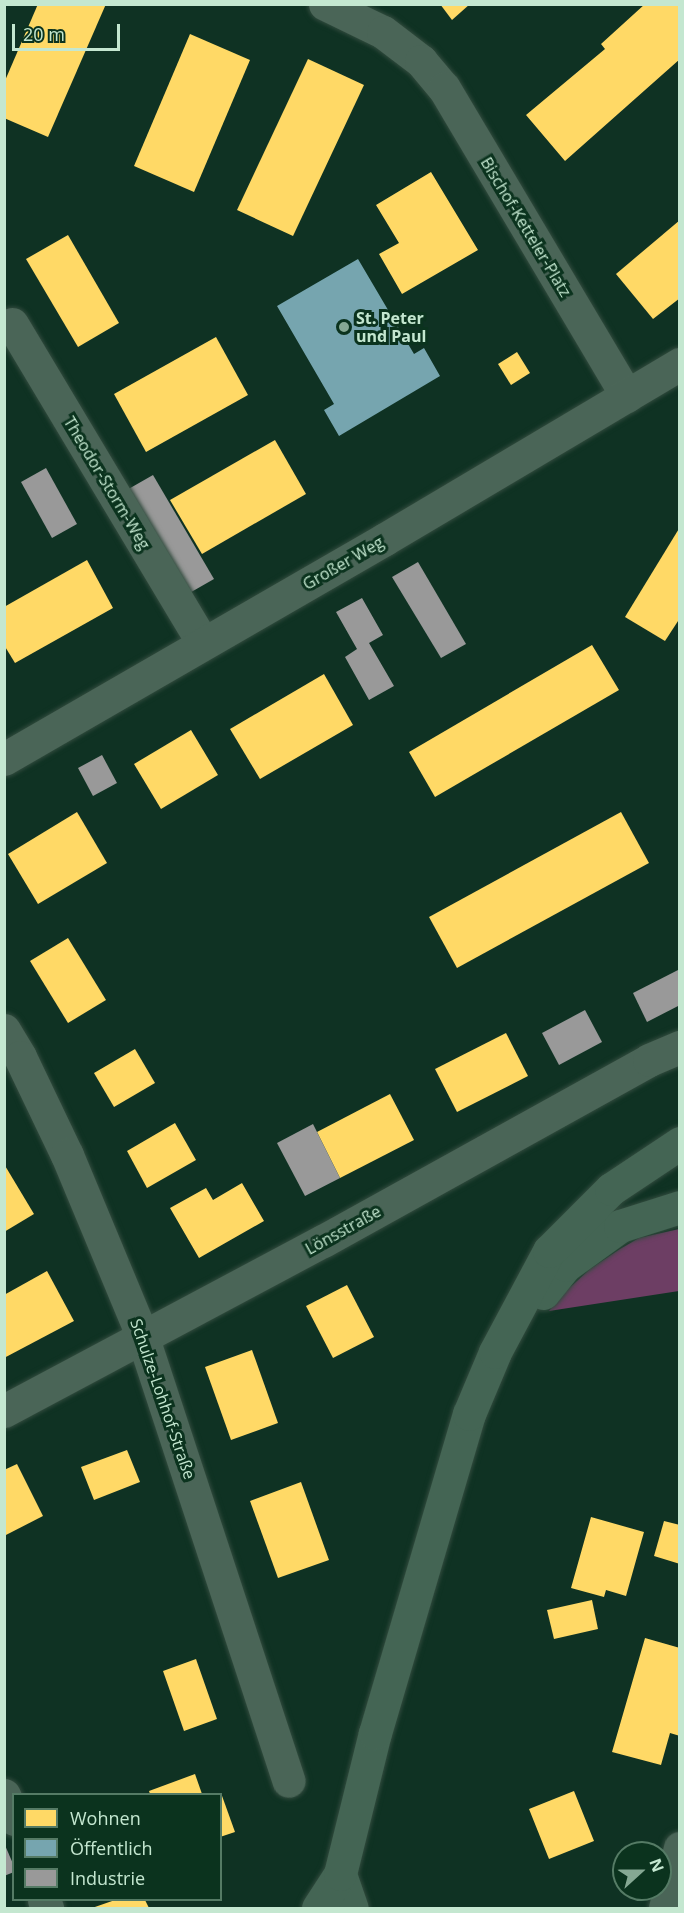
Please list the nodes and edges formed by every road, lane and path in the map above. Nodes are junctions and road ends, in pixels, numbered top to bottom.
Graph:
1 (325, 4) edge
2 (12, 324) dead end
3 (680, 364) edge
4 (627, 396) junction
5 (202, 642) junction
6 (4, 759) edge
7 (4, 1030) edge
8 (680, 1047) edge
9 (680, 1143) edge
10 (680, 1207) edge
11 (143, 1338) junction
12 (495, 1352) junction
13 (4, 1410) edge
14 (289, 1781) dead end
15 (4, 1795) edge
16 (12, 1814) edge
17 (680, 1848) edge
18 (340, 1874) junction
19 (318, 1908) edge
20 (352, 1908) edge
21 (665, 1908) edge

1 - 4 street, Bischof-Ketteler-Platz
2 - 5 street, Theodor-Storm-Weg
3 - 4 street, Großer Weg
4 - 5 street, Großer Weg
5 - 6 street, Großer Weg
7 - 11 street, Schulze-Lohhof-Straße
8 - 11 street, Lönsstraße
9 - 12 highway
10 - 12 highway
11 - 13 street, Lönsstraße
11 - 14 street, Schulze-Lohhof-Straße
12 - 18 highway
15 - 16 street
17 - 21 street
18 - 19 highway
18 - 20 highway

